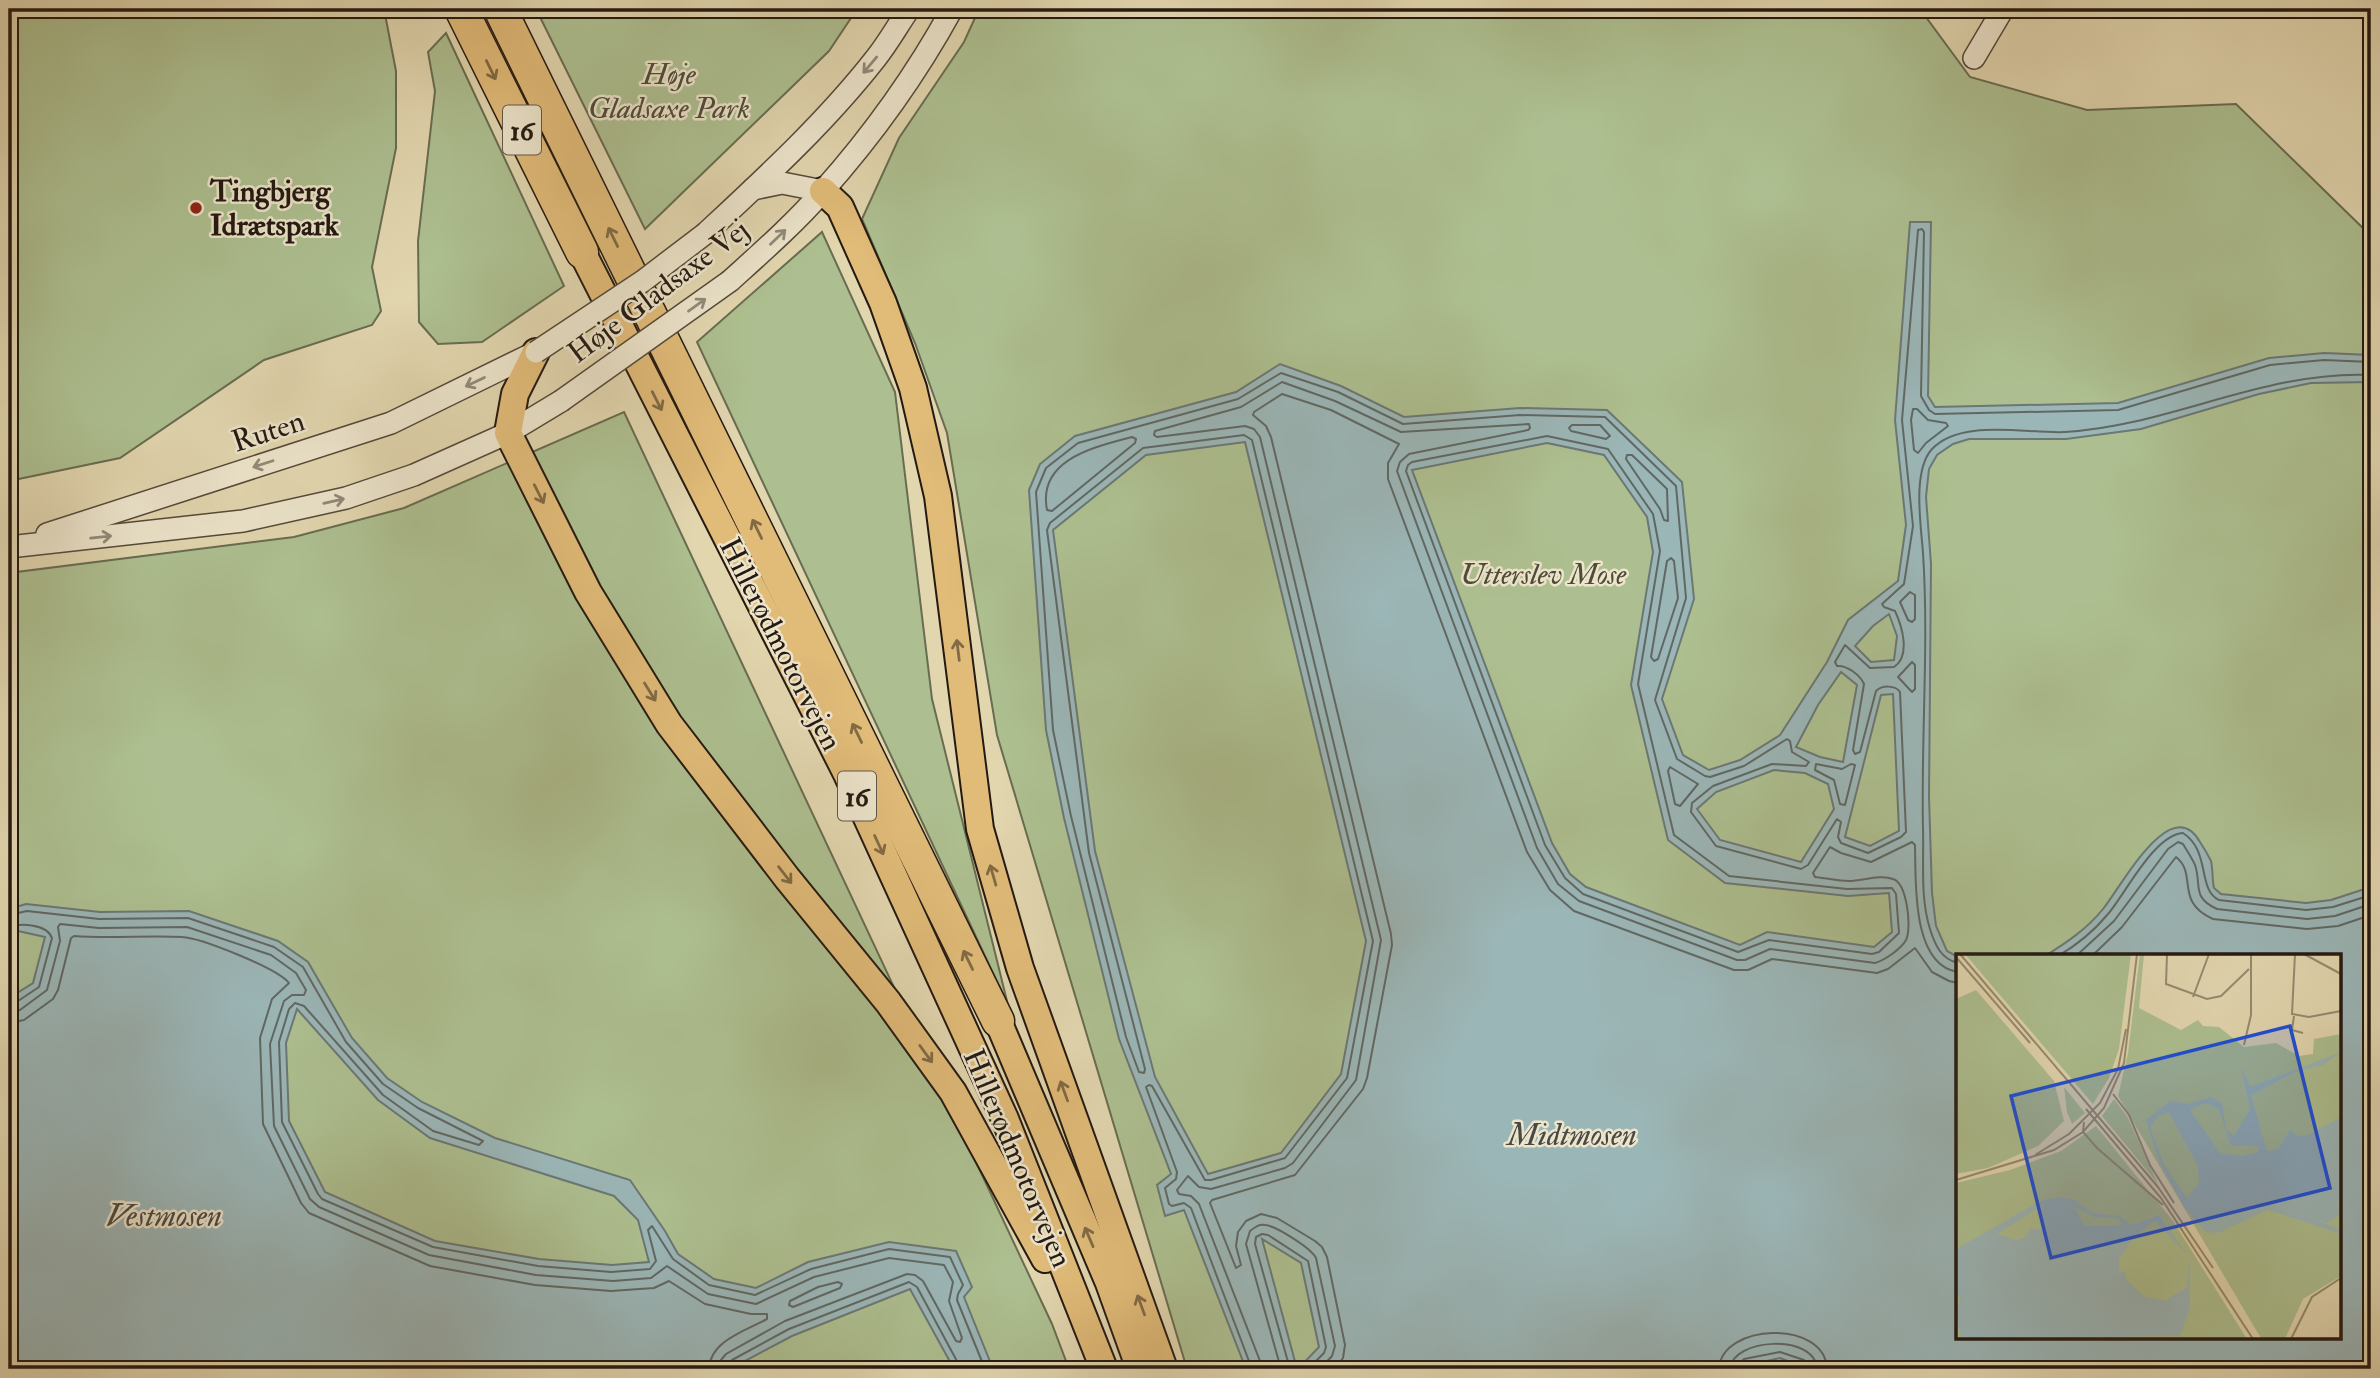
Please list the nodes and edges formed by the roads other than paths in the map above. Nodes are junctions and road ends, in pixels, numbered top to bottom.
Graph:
1 (461, 9) edge
2 (499, 9) edge
3 (909, 9) edge
4 (952, 9) edge
5 (2003, 9) edge
6 (1974, 58) dead end
7 (753, 189) junction
8 (823, 191) junction
9 (582, 252) joint
10 (536, 352) junction
11 (508, 433) junction
12 (9, 547) edge
13 (998, 1021) joint
14 (1101, 1362) edge
15 (1140, 1369) edge
16 (1164, 1369) edge

1 -> 9 highway, Hillerødmotorvejen / 16
13 -> 2 highway, Hillerødmotorvejen / 16
3 -> 7 street, Høje Gladsaxe Vej
4 - 8 street, Høje Gladsaxe Vej
5 - 6 street
7 - 8 street
7 - 10 street, Høje Gladsaxe Vej, bridge
11 -> 8 street, Høje Gladsaxe Vej, bridge
16 -> 8 main road
9 -> 14 main road, Hillerødmotorvejen / 16
10 - 11 main road
10 -> 12 street, Ruten
12 -> 11 street, Ruten
11 -> 14 main road
15 -> 13 main road, Hillerødmotorvejen / 16

